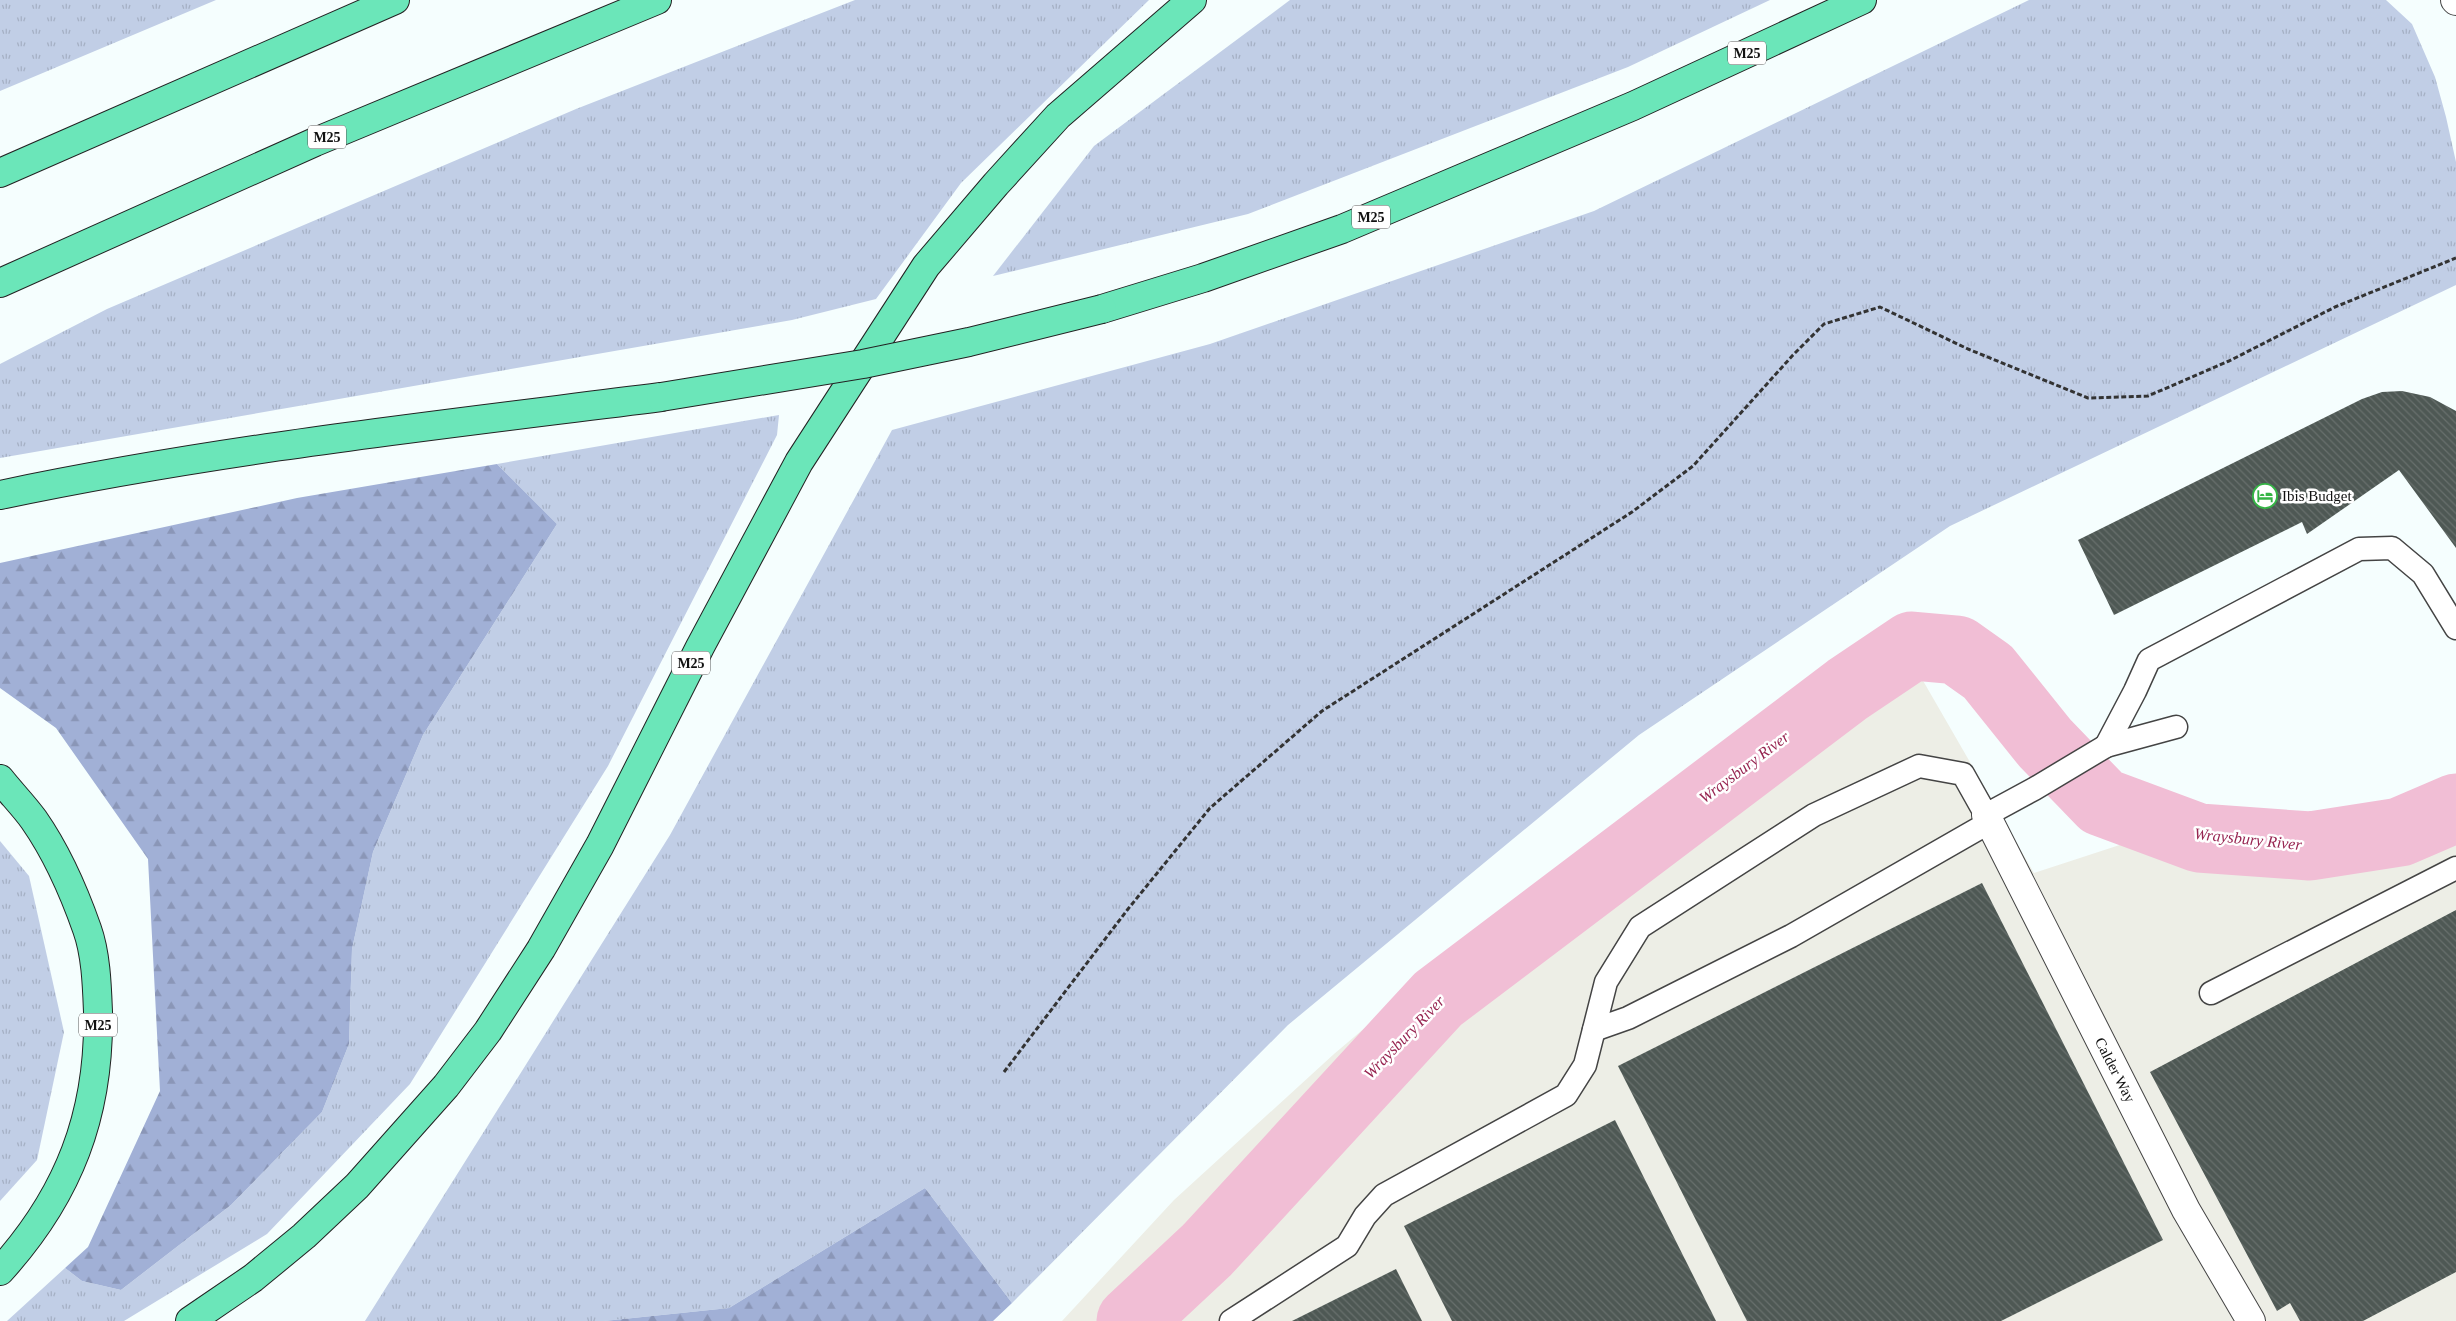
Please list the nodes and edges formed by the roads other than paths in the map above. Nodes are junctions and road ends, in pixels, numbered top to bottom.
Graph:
1 (395, 0) edge
2 (658, 0) edge
3 (1192, 0) edge
4 (1862, 0) edge
5 (0, 173) edge
6 (0, 283) edge
7 (863, 364) junction
8 (0, 495) edge
9 (2456, 628) edge
10 (2176, 727) dead end
11 (2106, 746) junction
12 (0, 779) edge
13 (1988, 818) junction
14 (2456, 868) edge
15 (2211, 992) dead end
16 (1594, 1030) junction
17 (0, 1271) edge
18 (190, 1321) edge
19 (1231, 1321) edge
20 (2251, 1321) edge

1 - 5 highway
2 - 6 highway, M25
3 - 7 highway, M25
4 - 7 highway, M25, bridge
7 - 8 highway, M25, bridge
7 - 18 highway, M25
9 - 11 lane
10 - 11 lane
11 - 13 lane
12 - 17 highway, M25
13 - 16 lane
13 - 16 lane
13 - 20 street, Calder Way
14 - 15 lane
16 - 19 lane

